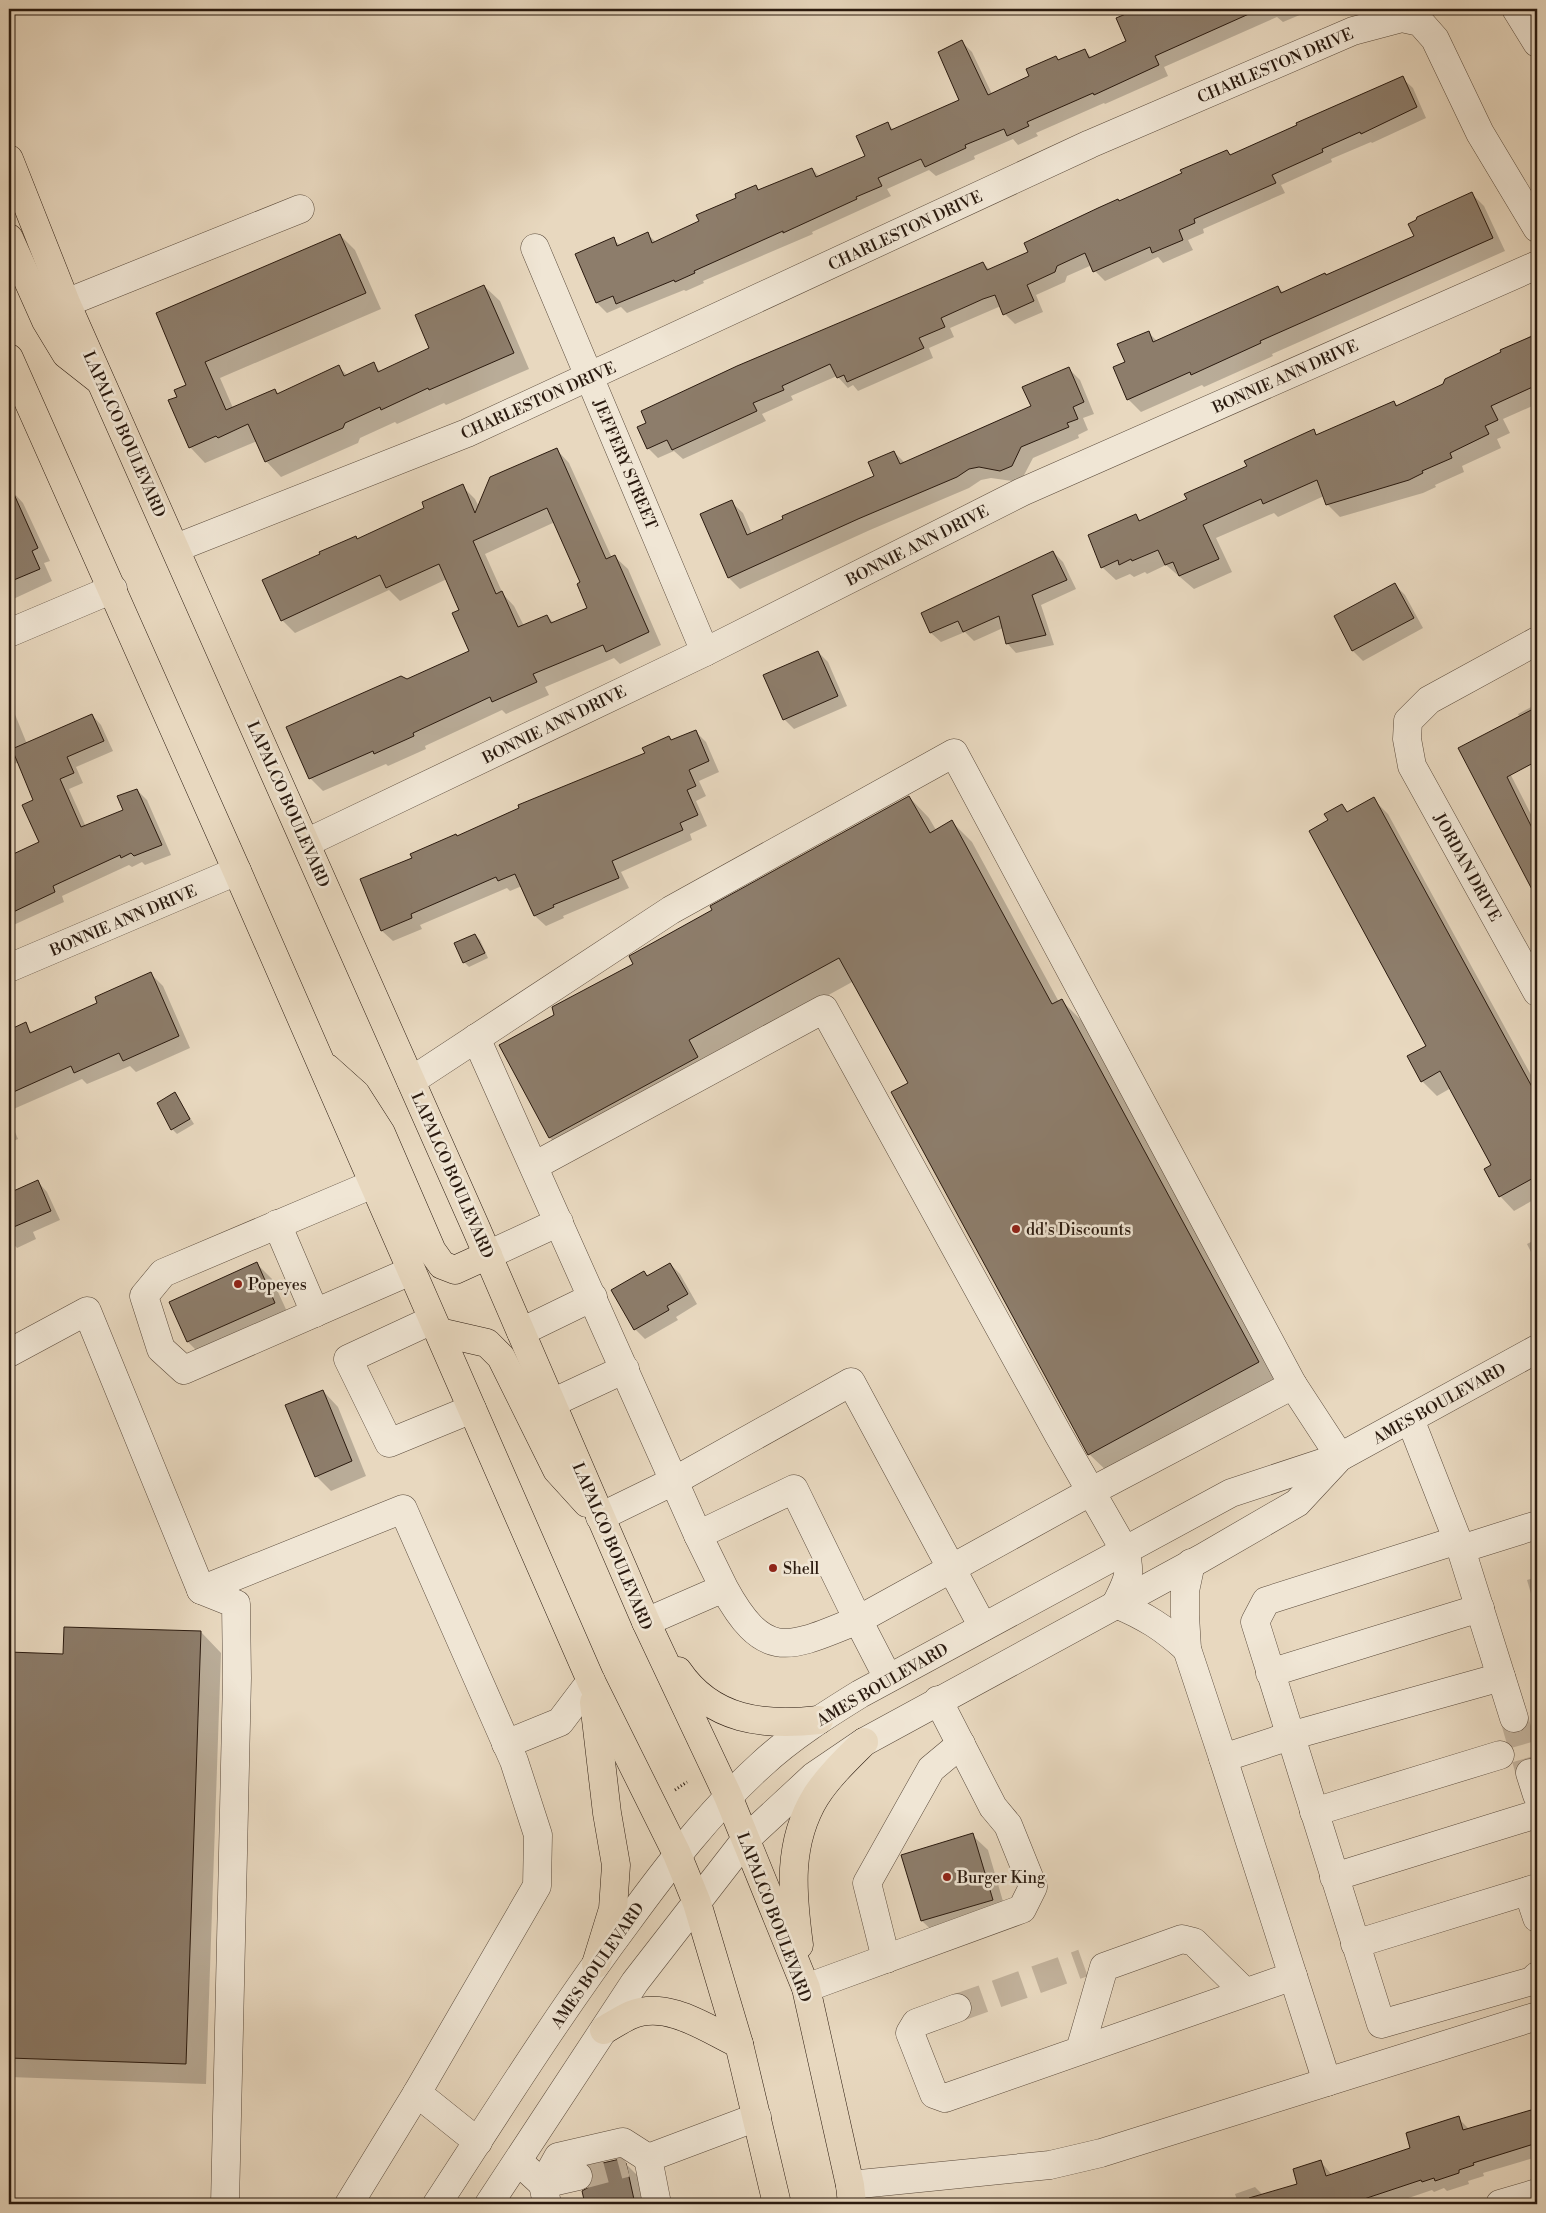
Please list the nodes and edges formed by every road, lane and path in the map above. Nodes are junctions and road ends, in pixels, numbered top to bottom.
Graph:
1 (1516, 9) edge
2 (1537, 44) edge
3 (9, 160) edge
4 (300, 209) dead end
5 (1537, 228) edge
6 (9, 238) edge
7 (534, 248) dead end
8 (1537, 265) edge
9 (66, 303) junction
10 (9, 358) edge
11 (589, 377) junction
12 (102, 382) junction
13 (176, 548) junction
14 (113, 589) junction
15 (9, 633) edge
16 (1537, 641) edge
17 (705, 652) junction
18 (306, 843) junction
19 (237, 871) junction
20 (9, 968) edge
21 (1536, 987) edge
22 (476, 1038) junction
23 (320, 1062) junction
24 (411, 1080) junction
25 (534, 1166) junction
26 (373, 1184) junction
27 (559, 1222) junction
28 (277, 1224) junction
29 (488, 1255) junction
30 (411, 1271) junction
31 (593, 1297) junction
32 (315, 1313) junction
33 (435, 1326) junction
34 (521, 1332) junction
35 (1537, 1349) edge
36 (9, 1353) edge
37 (625, 1369) junction
38 (1293, 1385) junction
39 (552, 1403) junction
40 (472, 1409) junction
41 (1410, 1419) junction
42 (1340, 1457) junction
43 (674, 1481) junction
44 (1090, 1492) junction
45 (600, 1517) junction
46 (1537, 1525) edge
47 (698, 1536) junction
48 (1460, 1544) junction
49 (1125, 1551) junction
50 (1190, 1563) junction
51 (952, 1569) junction
52 (724, 1588) junction
53 (201, 1590) junction
54 (1116, 1604) junction
55 (1480, 1608) junction
56 (858, 1620) junction
57 (646, 1622) junction
58 (984, 1627) junction
59 (1187, 1649) junction
60 (1270, 1673) junction
61 (1502, 1677) junction
62 (888, 1678) junction
63 (591, 1681) junction
64 (938, 1700) junction
65 (1514, 1718) tunnel mouth
66 (819, 1720) junction
67 (1290, 1736) junction
68 (864, 1742) junction
69 (506, 1744) junction
70 (961, 1744) junction
71 (1500, 1756) dead end
72 (1223, 1758) junction
73 (687, 1782) dead end
74 (670, 1793) dead end
75 (728, 1796) junction
76 (1314, 1812) junction
77 (1537, 1814) edge
78 (746, 1839) junction
79 (677, 1854) junction
80 (1334, 1877) junction
81 (1533, 1890) edge
82 (697, 1903) junction
83 (1537, 1918) edge
84 (1356, 1944) junction
85 (886, 1959) junction
86 (596, 1964) junction
87 (1293, 1976) junction
88 (1537, 1976) edge
89 (806, 1988) junction
90 (1245, 1992) junction
91 (958, 2008) tunnel mouth
92 (1537, 2016) edge
93 (604, 2030) junction
94 (739, 2044) junction
95 (1080, 2050) junction
96 (1327, 2082) junction
97 (418, 2094) junction
98 (757, 2117) junction
99 (478, 2142) junction
100 (518, 2161) junction
101 (637, 2161) junction
102 (770, 2174) junction
103 (578, 2176) tunnel mouth
104 (1537, 2193) edge
105 (545, 2194) edge
106 (851, 2194) edge
107 (225, 2204) edge
108 (349, 2204) edge
109 (437, 2204) edge
110 (489, 2204) edge
111 (654, 2204) edge
112 (777, 2204) edge
113 (786, 2204) edge
114 (1500, 2204) edge

1 - 2 street
3 - 9 main road, LAPALCO BOULEVARD
4 - 9 street
5 - 11 street, CHARLESTON DRIVE
6 - 12 main road
7 - 11 street, JEFFERY STREET
8 - 17 street, BONNIE ANN DRIVE
9 - 12 main road, LAPALCO BOULEVARD
10 - 14 main road
11 - 13 street, CHARLESTON DRIVE
11 - 17 street, JEFFERY STREET
12 - 13 main road, LAPALCO BOULEVARD
13 - 18 main road, LAPALCO BOULEVARD
14 - 15 street
14 - 19 main road
16 - 21 street, JORDAN DRIVE
17 - 18 street, BONNIE ANN DRIVE
18 - 24 main road, LAPALCO BOULEVARD
19 - 20 street, BONNIE ANN DRIVE
19 - 23 main road
22 - 24 street
22 - 25 street
22 - 38 street
23 - 26 main road
23 - 29 main road
24 - 29 main road, LAPALCO BOULEVARD
25 - 27 street
25 - 44 street
26 - 28 street
26 - 30 main road
27 - 29 street
27 - 31 street
28 - 32 street
28 - 32 street
29 - 34 main road, LAPALCO BOULEVARD
30 - 32 street
30 - 33 main road
31 - 34 street
31 - 37 street
33 - 40 main road
33 - 40 street
33 - 45 main road
34 - 39 main road, LAPALCO BOULEVARD
35 - 41 street, AMES BOULEVARD
36 - 53 street
37 - 39 street
37 - 43 street
38 - 42 street
38 - 44 street
39 - 45 main road, LAPALCO BOULEVARD
40 - 63 main road
41 - 42 street, AMES BOULEVARD
41 - 48 street
42 - 49 street, AMES BOULEVARD
42 - 50 street, AMES BOULEVARD
43 - 45 street
43 - 47 street
43 - 51 street
44 - 49 street
44 - 51 street
45 - 57 main road, LAPALCO BOULEVARD
46 - 48 street
47 - 52 street
47 - 56 street
48 - 55 street
48 - 60 street
49 - 54 street
49 - 58 street, AMES BOULEVARD
50 - 54 street, AMES BOULEVARD
50 - 59 street
51 - 56 street
51 - 58 street
52 - 56 street
52 - 57 street
53 - 69 street
53 - 107 street
54 - 59 street
54 - 64 street, AMES BOULEVARD
55 - 60 street
55 - 61 street
56 - 62 street
57 - 66 main road
57 - 75 main road, LAPALCO BOULEVARD
58 - 62 street, AMES BOULEVARD
59 - 72 street
60 - 67 street
61 - 65 street
61 - 67 street
62 - 66 street, AMES BOULEVARD
63 - 69 street
63 - 79 main road
63 - 86 main road
64 - 68 street, AMES BOULEVARD
64 - 70 street
66 - 75 street, AMES BOULEVARD
67 - 72 street
67 - 76 street
68 - 78 street, AMES BOULEVARD
68 - 89 main road
69 - 97 street
70 - 85 street
70 - 85 street
71 - 76 street
72 - 87 street
73 - 74 path
75 - 78 main road, LAPALCO BOULEVARD
75 - 79 street, AMES BOULEVARD
76 - 80 street
77 - 80 street
78 - 82 street, AMES BOULEVARD
78 - 89 main road, LAPALCO BOULEVARD
79 - 82 main road
79 - 86 street, AMES BOULEVARD
80 - 84 street
81 - 83 street
81 - 84 street
82 - 93 street, AMES BOULEVARD
82 - 94 main road
84 - 88 street
85 - 89 street
86 - 99 street, AMES BOULEVARD
87 - 90 street
87 - 96 street
89 - 106 main road, LAPALCO BOULEVARD
90 - 95 street
90 - 95 street
91 - 95 street
92 - 96 street
93 - 94 main road
93 - 100 street, AMES BOULEVARD
94 - 98 main road
96 - 106 street
97 - 99 street
97 - 108 street
98 - 101 street
98 - 102 main road
99 - 109 street, AMES BOULEVARD
100 - 105 street
100 - 110 street, AMES BOULEVARD
101 - 105 street
101 - 111 street
102 - 112 main road
102 - 113 main road
103 - 105 street
104 - 114 street

